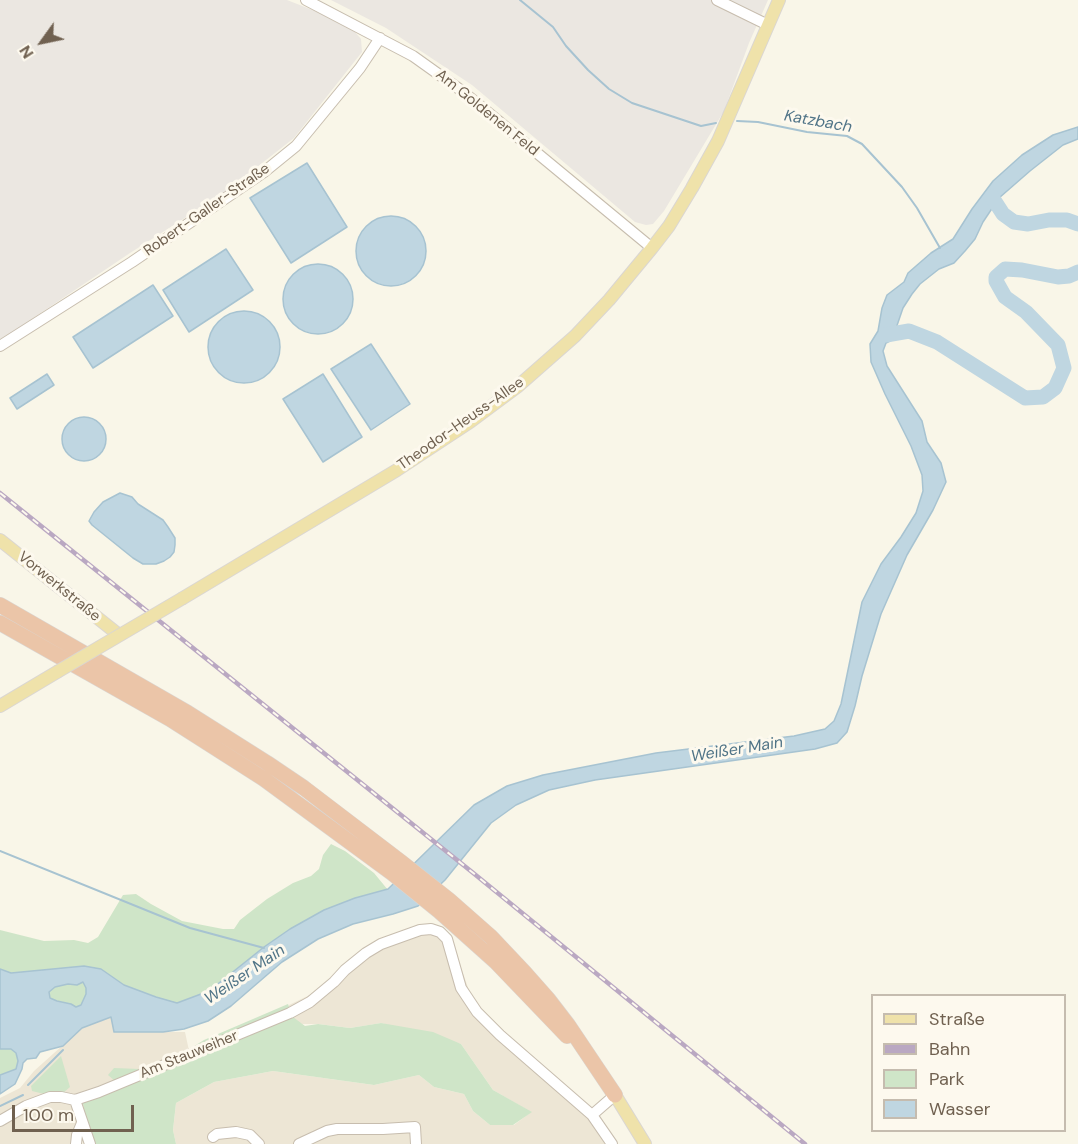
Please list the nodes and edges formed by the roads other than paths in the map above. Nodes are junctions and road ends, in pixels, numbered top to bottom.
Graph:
1 (306, 0) edge
2 (717, 0) edge
3 (779, 0) edge
4 (768, 25) junction
5 (380, 38) junction
6 (652, 248) junction
7 (0, 346) edge
8 (0, 540) edge
9 (0, 605) edge
10 (0, 623) edge
11 (119, 635) junction
12 (0, 706) edge
13 (179, 716) junction
14 (357, 838) junction
15 (615, 1095) junction
16 (75, 1100) junction
17 (592, 1115) junction
18 (0, 1121) edge
19 (82, 1123) junction
20 (213, 1137) dead end
21 (76, 1144) edge
22 (90, 1144) edge
23 (259, 1144) edge
24 (299, 1144) edge
25 (416, 1144) edge
26 (611, 1144) edge
27 (645, 1144) edge

1 - 5 street, Am Goldenen Feld
2 - 4 street
3 - 4 main road, Theodor-Heuss-Allee
4 - 6 main road, Theodor-Heuss-Allee
5 - 6 street, Am Goldenen Feld
5 - 7 street, Robert-Galler-Straße
6 - 11 main road, Theodor-Heuss-Allee, bridge
8 - 11 main road, Vorwerkstraße
9 - 13 highway
10 - 13 highway
11 - 12 main road, Theodor-Heuss-Allee, bridge
13 - 14 highway
13 - 14 highway
14 - 15 highway
15 - 17 street
15 - 27 main road
16 - 17 street, Am Stauweiher
16 - 18 street, Am Stauweiher
16 - 19 street
17 - 26 street
19 - 21 street
19 - 22 street
20 - 23 street
24 - 25 street

